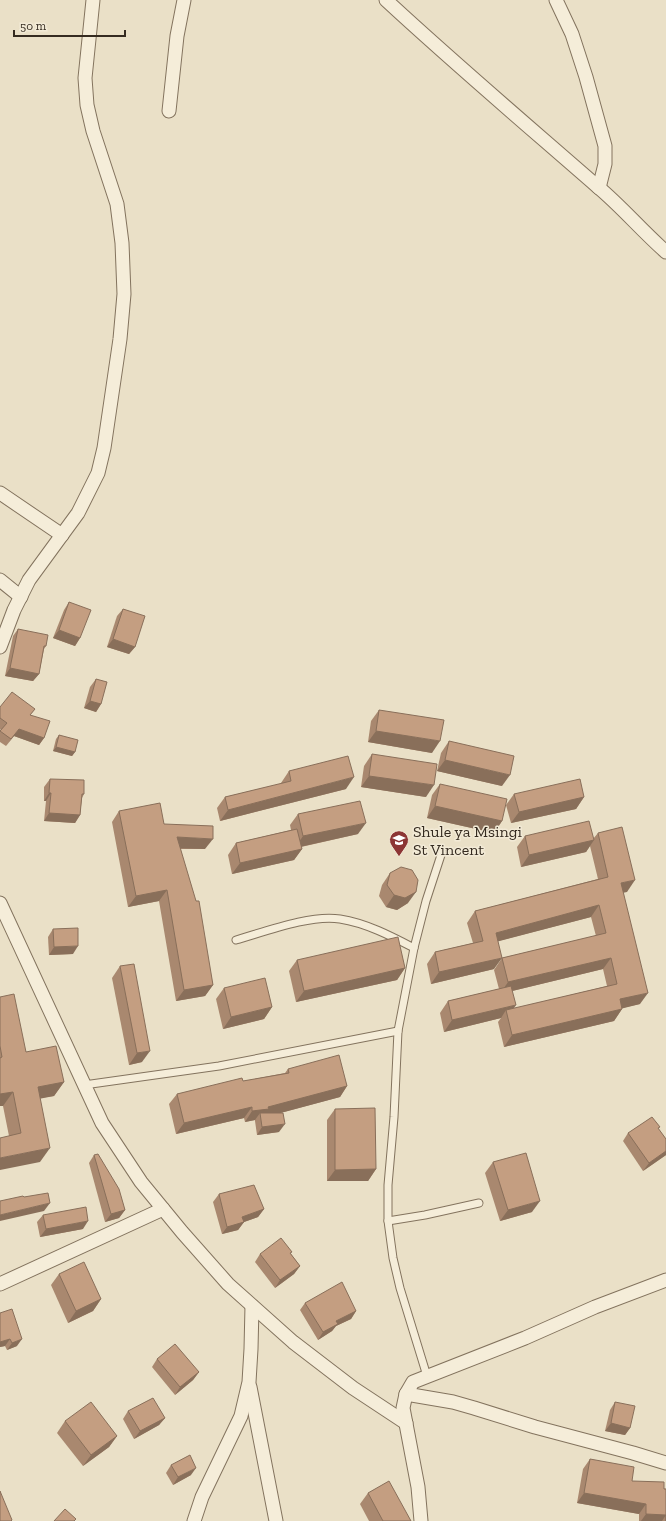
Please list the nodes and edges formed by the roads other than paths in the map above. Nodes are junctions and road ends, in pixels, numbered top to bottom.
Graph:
1 (93, 0) edge
2 (184, 0) edge
3 (386, 0) edge
4 (556, 0) edge
5 (169, 111) dead end
6 (599, 188) junction
7 (666, 252) edge
8 (0, 493) edge
9 (62, 535) junction
10 (0, 580) edge
11 (21, 597) junction
12 (0, 647) edge
13 (442, 852) dead end
14 (0, 903) edge
15 (236, 940) dead end
16 (414, 948) junction
17 (398, 1031) junction
18 (84, 1085) junction
19 (480, 1203) dead end
20 (163, 1209) junction
21 (388, 1221) junction
22 (666, 1280) edge
23 (0, 1284) edge
24 (252, 1306) junction
25 (427, 1376) junction
26 (249, 1382) junction
27 (406, 1394) junction
28 (406, 1423) junction
29 (666, 1463) edge
30 (194, 1521) edge
31 (276, 1521) edge
32 (421, 1521) edge

1 - 9 street
2 - 5 street
3 - 6 street
4 - 6 street
6 - 7 street
8 - 9 street
9 - 11 street
10 - 11 street
11 - 12 street
13 - 16 lane
14 - 18 street
15 - 16 lane
16 - 17 lane
17 - 18 lane
17 - 21 lane
18 - 20 street
19 - 21 lane
20 - 23 street
20 - 24 street
21 - 25 lane
22 - 25 street
24 - 26 street
24 - 28 street
25 - 27 street
26 - 30 street
26 - 31 street
27 - 28 street
27 - 29 street
28 - 32 street

